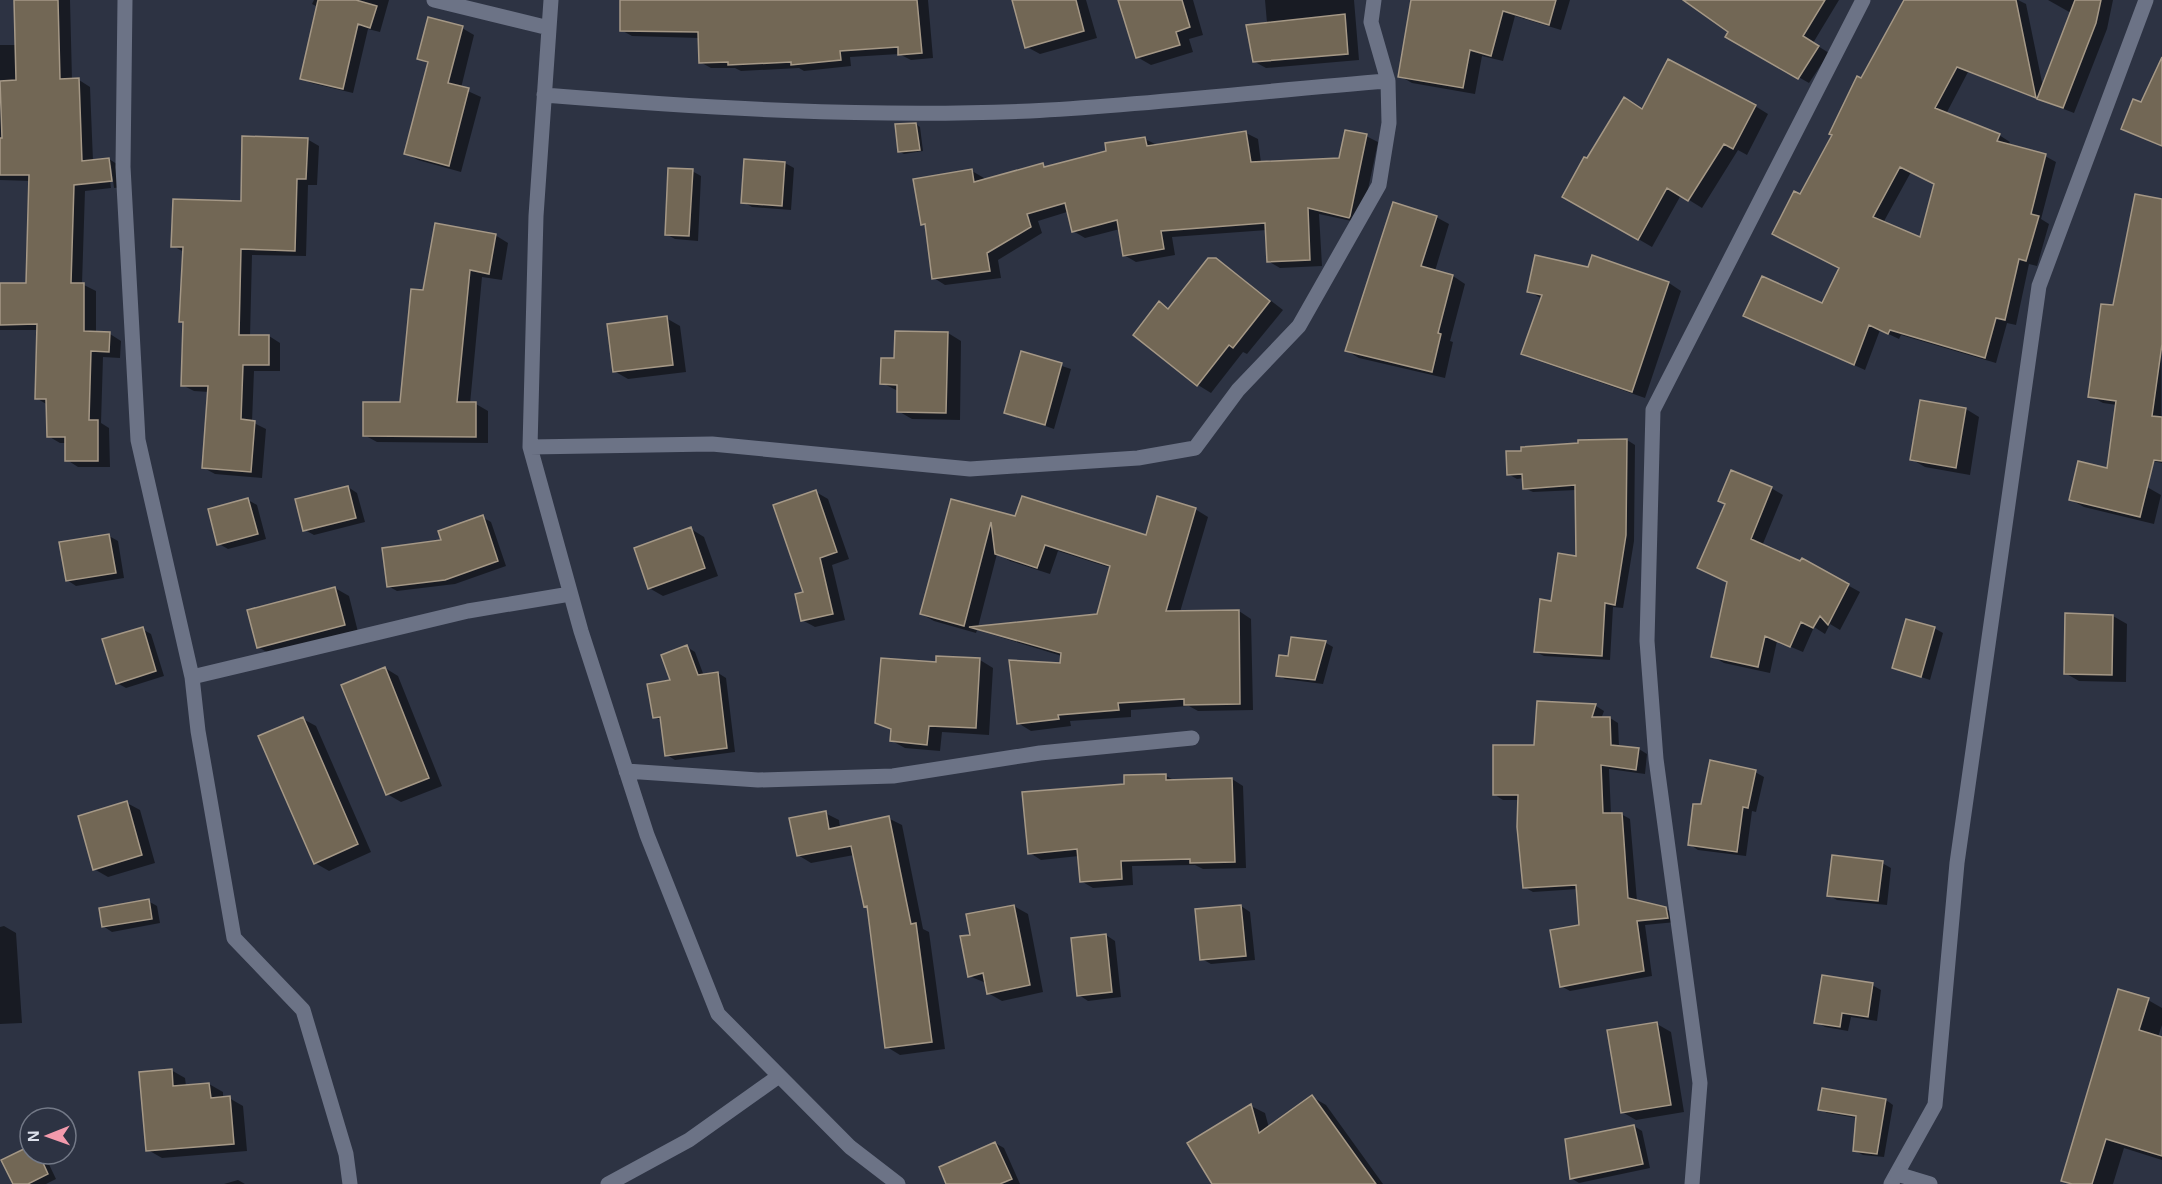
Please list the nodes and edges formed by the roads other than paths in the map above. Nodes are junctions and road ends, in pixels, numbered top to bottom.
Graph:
1 (125, 0) edge
2 (434, 0) edge
3 (551, 0) edge
4 (1374, 0) edge
5 (1863, 0) edge
6 (2146, 0) edge
7 (549, 28) junction
8 (1388, 81) junction
9 (544, 96) junction
10 (530, 447) junction
11 (570, 594) junction
12 (192, 677) junction
13 (1192, 738) dead end
14 (626, 771) junction
15 (779, 1076) junction
16 (1894, 1179) edge
17 (350, 1184) edge
18 (608, 1184) edge
19 (898, 1184) edge
20 (1692, 1184) edge
21 (1930, 1184) edge

1 - 12 street
2 - 7 street
3 - 7 street
4 - 8 street
5 - 20 street
6 - 16 street
7 - 9 street
8 - 9 street
8 - 10 street
9 - 10 street
10 - 11 street
11 - 12 street
11 - 14 street
12 - 17 street
13 - 14 street
14 - 15 street
15 - 18 street
15 - 19 street
16 - 21 street

